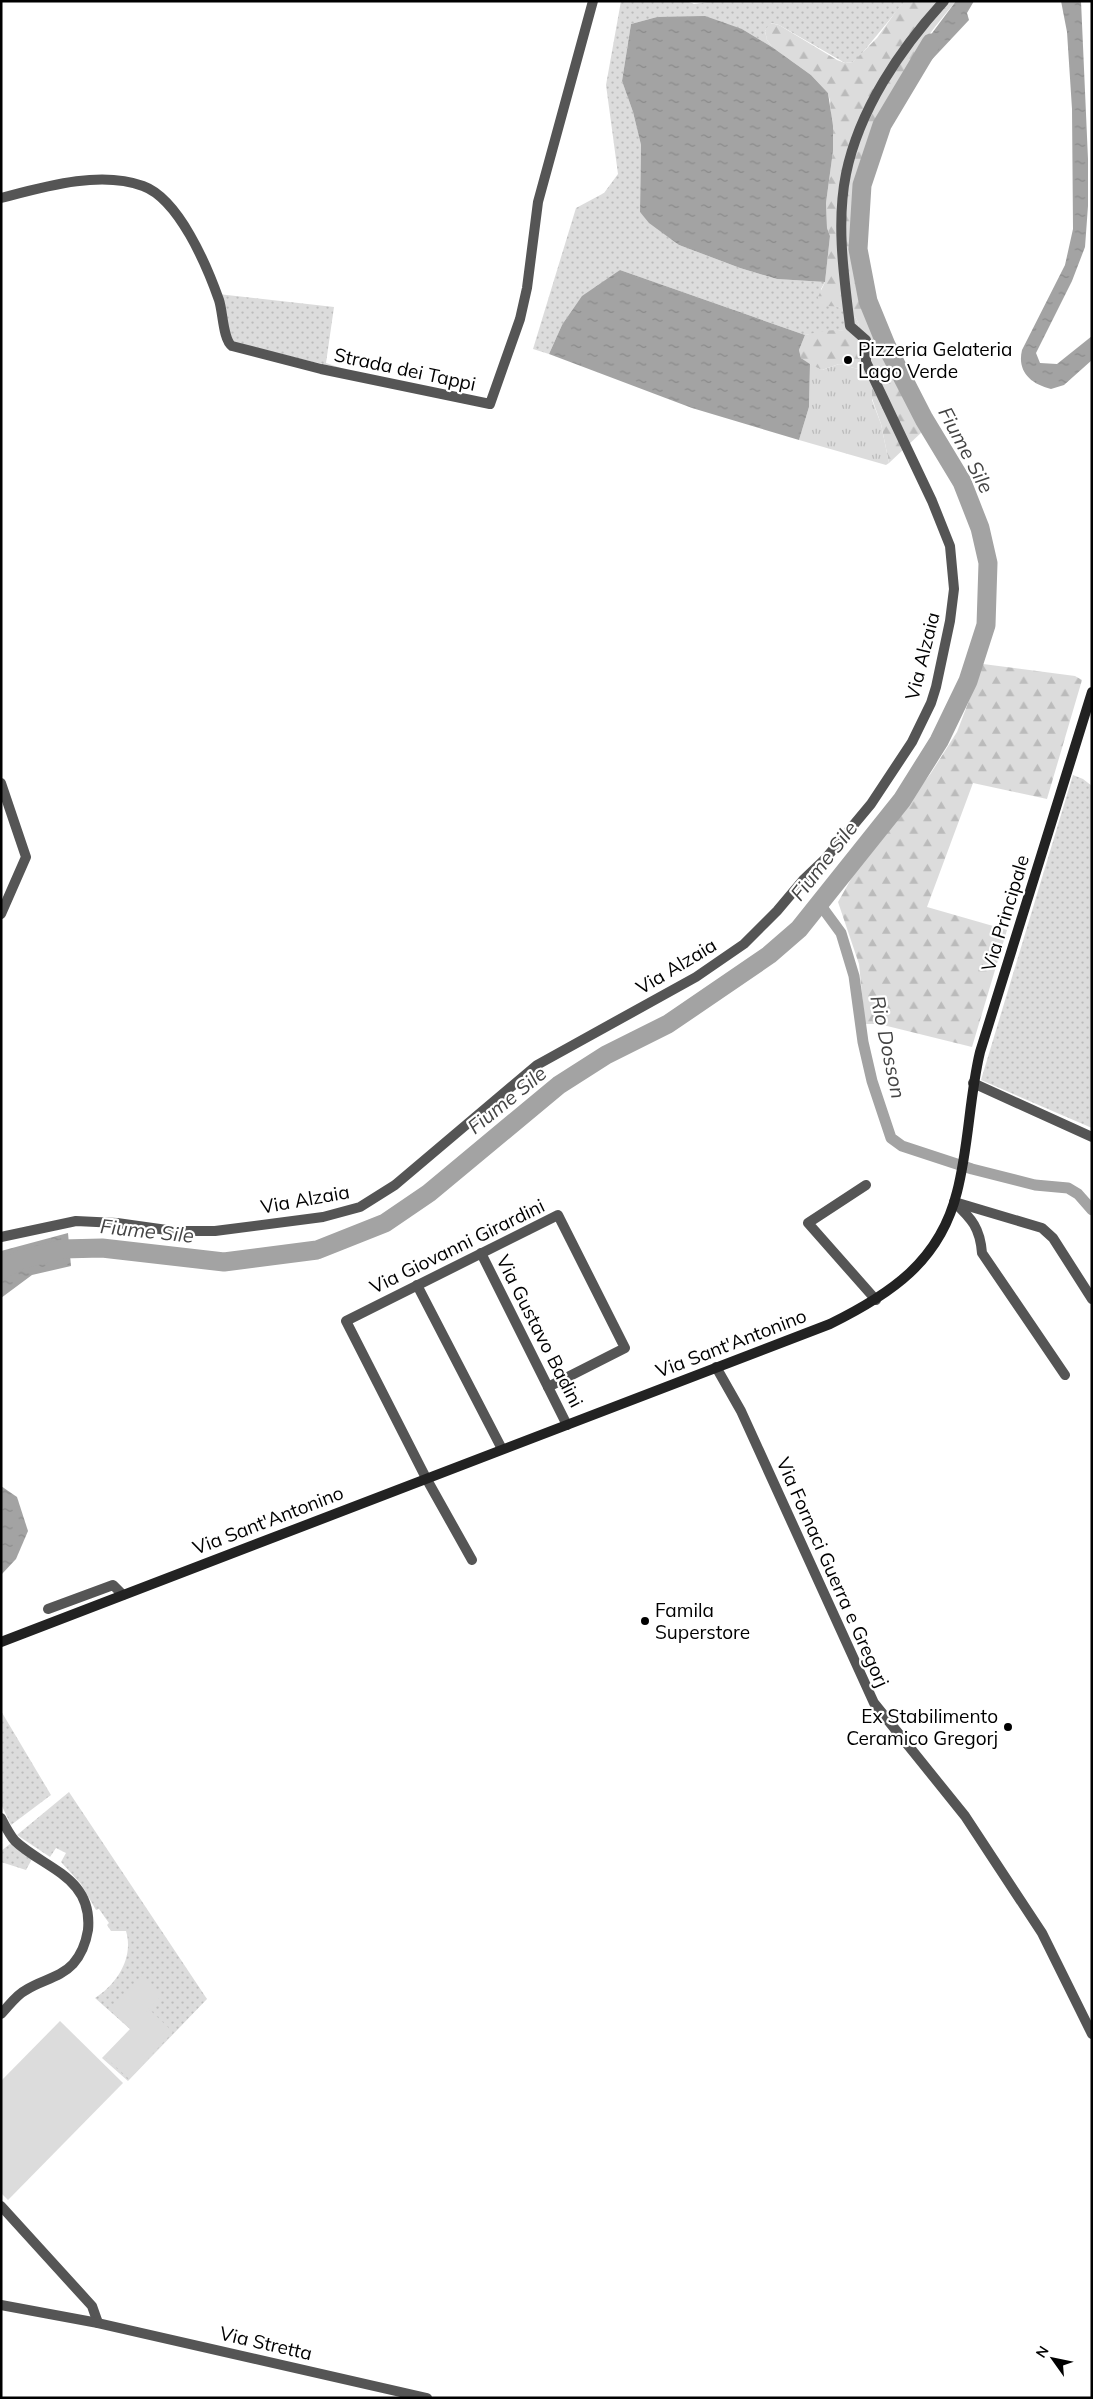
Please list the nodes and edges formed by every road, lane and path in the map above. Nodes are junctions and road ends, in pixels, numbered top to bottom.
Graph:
1 (593, 1) edge
2 (944, 1) edge
3 (1, 198) edge
4 (1092, 692) edge
5 (1, 783) edge
6 (1, 914) edge
7 (973, 1084) junction
8 (1092, 1137) edge
9 (964, 1149) joint
10 (866, 1185) dead end
11 (954, 1202) junction
12 (1, 1237) edge
13 (481, 1253) junction
14 (417, 1285) junction
15 (1092, 1299) edge
16 (876, 1300) junction
17 (716, 1368) junction
18 (1065, 1375) dead end
19 (548, 1388) junction
20 (567, 1425) junction
21 (502, 1449) junction
22 (426, 1478) junction
23 (472, 1560) dead end
24 (123, 1594) junction
25 (48, 1609) dead end
26 (1, 1642) edge
27 (1, 1818) edge
28 (1, 2014) edge
29 (1092, 2034) edge
30 (1, 2206) edge
31 (1, 2305) edge
32 (98, 2323) junction
33 (426, 2398) edge

1 - 3 street, Strada dei Tappi
2 - 12 street, Via Alzaia
4 - 7 main road, Via Principale
5 - 6 street
7 - 8 street
7 - 9 main road, Via Principale
9 - 11 main road, Via Sant'Antonino
10 - 16 street
11 - 15 street
11 - 16 main road, Via Sant'Antonino
11 - 18 street
13 - 14 street, Via Giovanni Girardini
13 - 19 street, Via Gustavo Badini
13 - 19 street, Via Giovanni Girardini
14 - 21 street
14 - 22 street, Via Giovanni Girardini
16 - 17 main road, Via Sant'Antonino
17 - 20 main road, Via Sant'Antonino
17 - 29 street, Via Fornaci Guerra e Gregorj
19 - 20 street, Via Gustavo Badini
20 - 21 main road, Via Sant'Antonino
21 - 22 main road, Via Sant'Antonino
22 - 23 street
22 - 24 main road, Via Sant'Antonino
24 - 25 street
24 - 26 main road, Via Sant'Antonino
27 - 28 street
30 - 32 street
31 - 32 street, Via Stretta
32 - 33 street, Via Stretta

